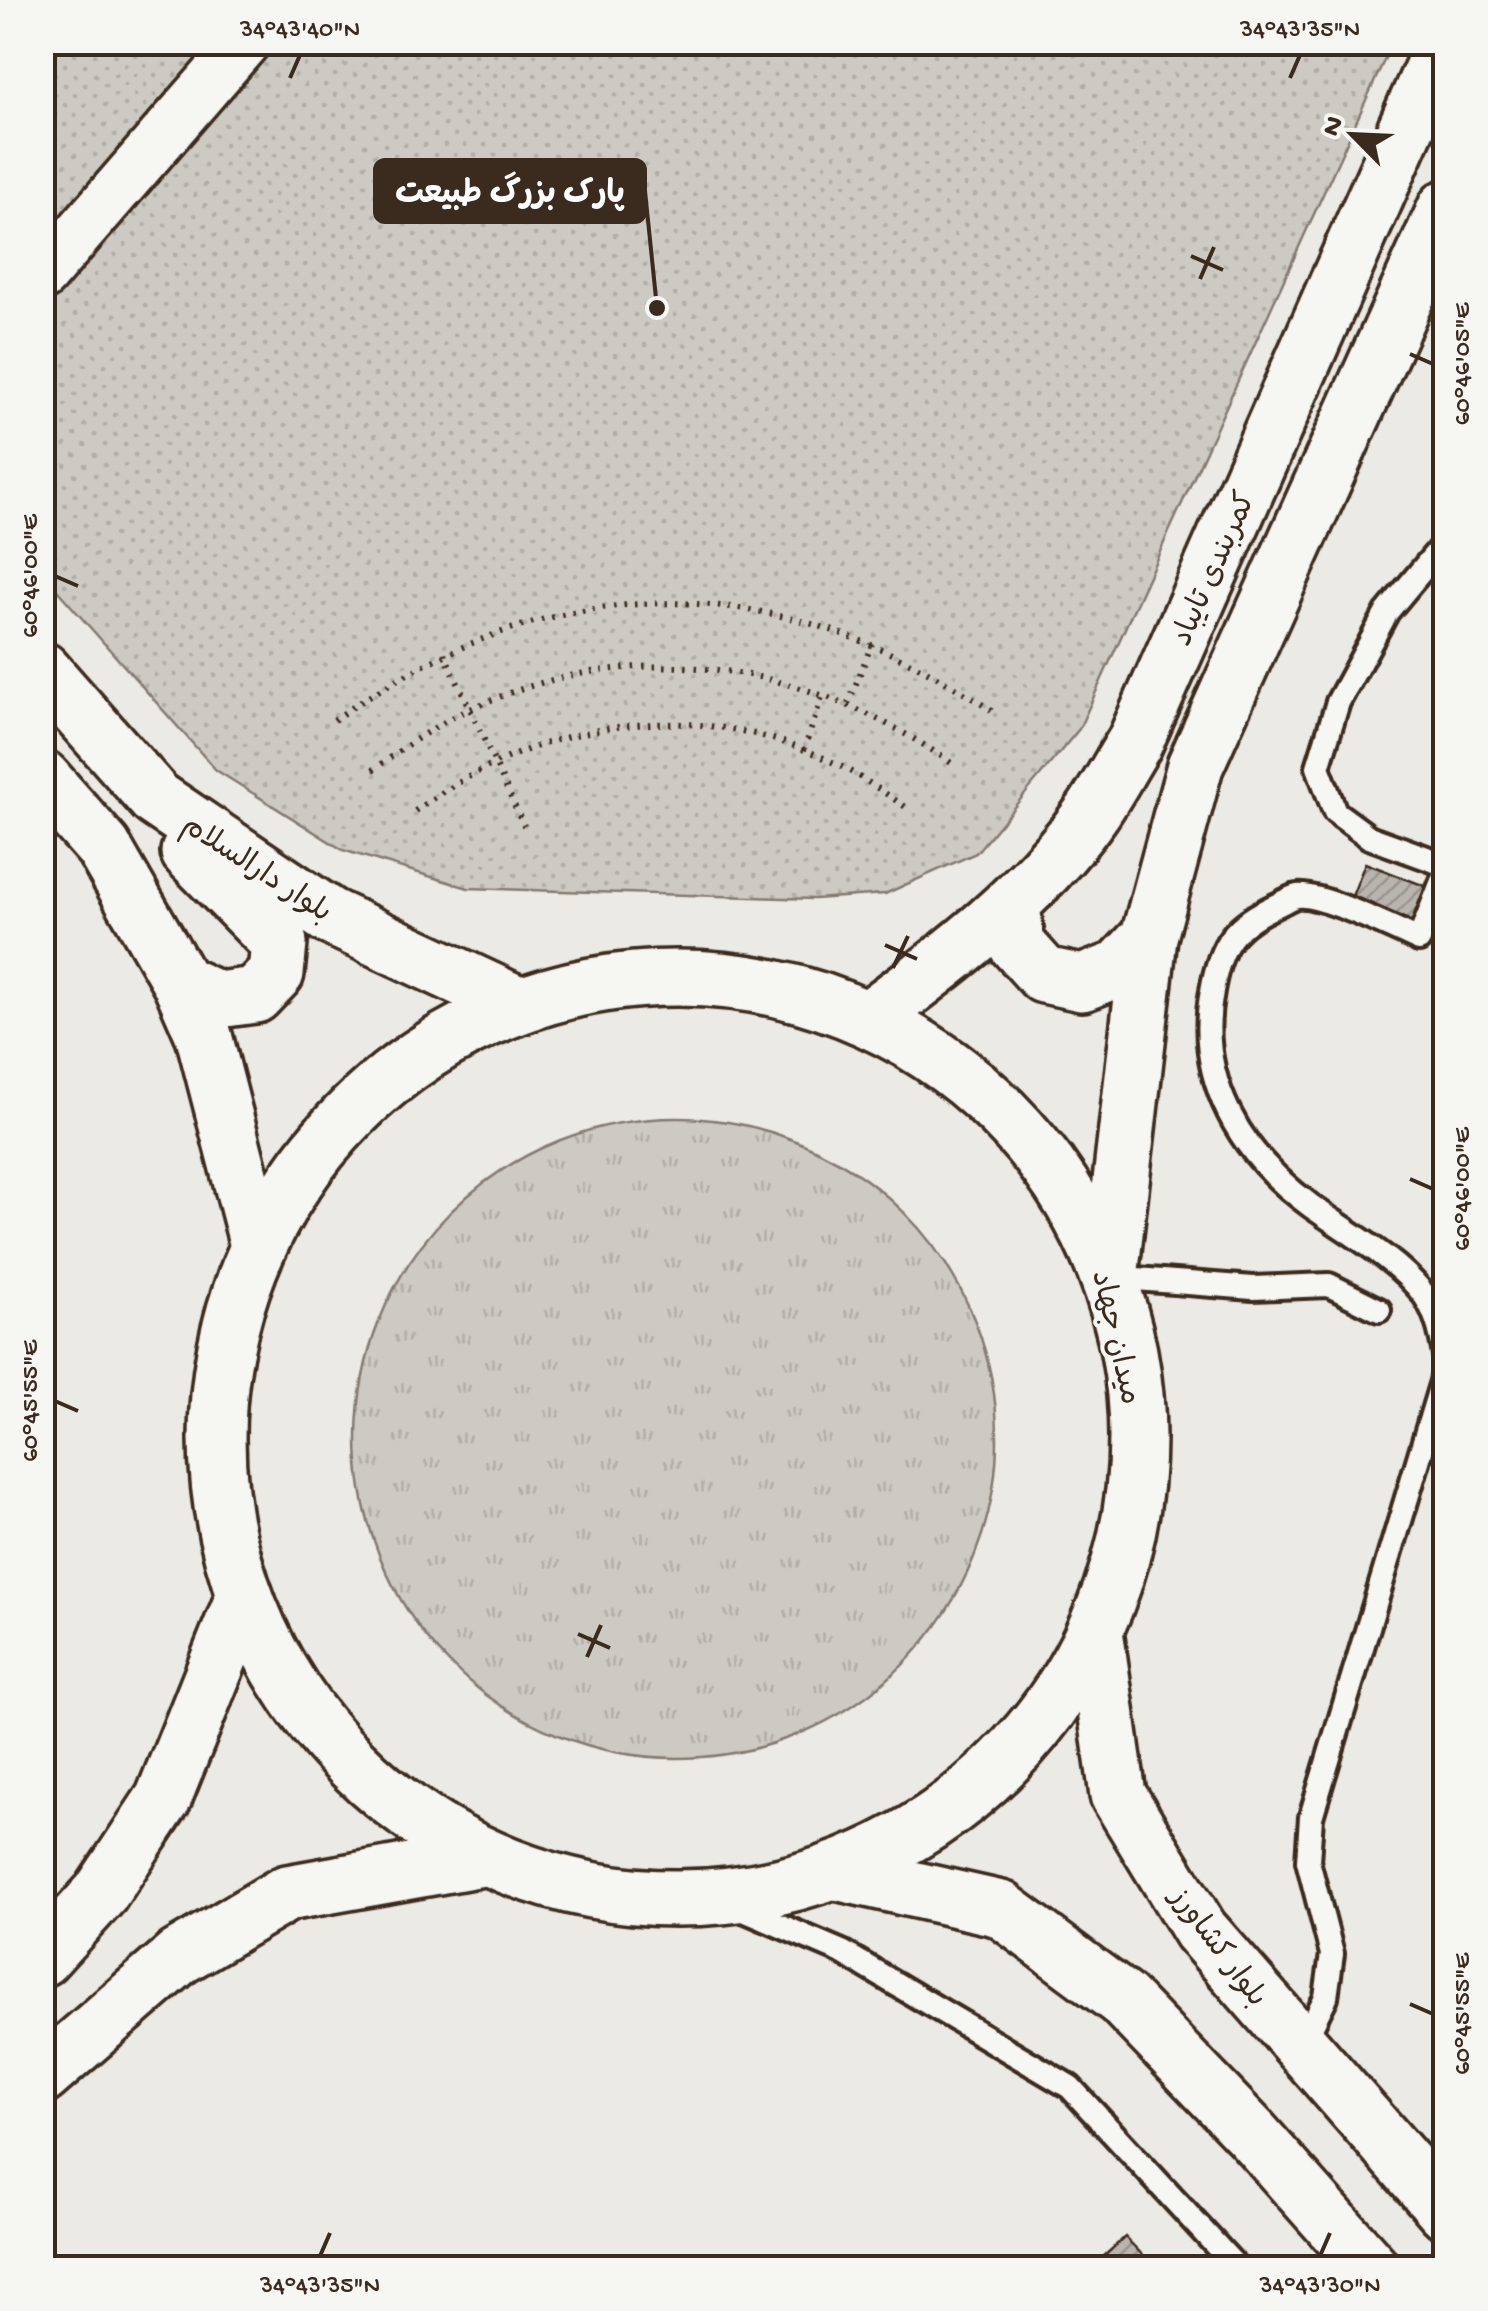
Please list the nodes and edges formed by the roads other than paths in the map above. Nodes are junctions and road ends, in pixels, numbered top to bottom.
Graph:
1 (245, 42) edge
2 (1444, 42) edge
3 (1446, 208) edge
4 (42, 276) edge
5 (1446, 541) edge
6 (42, 670) edge
7 (42, 778) edge
8 (156, 799) junction
9 (1446, 868) edge
10 (1012, 906) junction
11 (1149, 936) junction
12 (182, 983) junction
13 (518, 1004) junction
14 (871, 1017) junction
15 (258, 1245) junction
16 (1110, 1277) junction
17 (1379, 1310) dead end
18 (1446, 1364) edge
19 (244, 1598) junction
20 (1096, 1631) junction
21 (482, 1858) junction
22 (836, 1872) junction
23 (718, 1899) junction
24 (42, 1958) edge
25 (1300, 2048) junction
26 (42, 2076) edge
27 (1446, 2211) edge
28 (1238, 2268) edge
29 (1371, 2268) edge

1 - 4 street
2 - 10 main road, کمربندی تایباد
3 - 11 main road
5 - 9 lane
6 - 8 main road, بلوار دارالسلام
7 - 12 main road
8 - 12 main road
8 - 13 main road, بلوار دارالسلام
9 - 18 lane
10 - 11 main road
10 - 14 main road, کمربندی تایباد
11 - 16 main road
12 - 15 main road
13 - 14 main road, میدان جهاد
13 - 15 main road, میدان جهاد
14 - 16 main road, میدان جهاد
15 - 19 main road, میدان جهاد
16 - 17 lane
16 - 20 main road, میدان جهاد
18 - 25 lane
19 - 21 main road, میدان جهاد
19 - 24 main road
20 - 22 main road, میدان جهاد
20 - 25 main road, بلوار کشاورز
21 - 23 main road, میدان جهاد
21 - 26 main road
22 - 23 main road, میدان جهاد
22 - 29 main road
23 - 28 lane
25 - 27 main road, بلوار کشاورز

